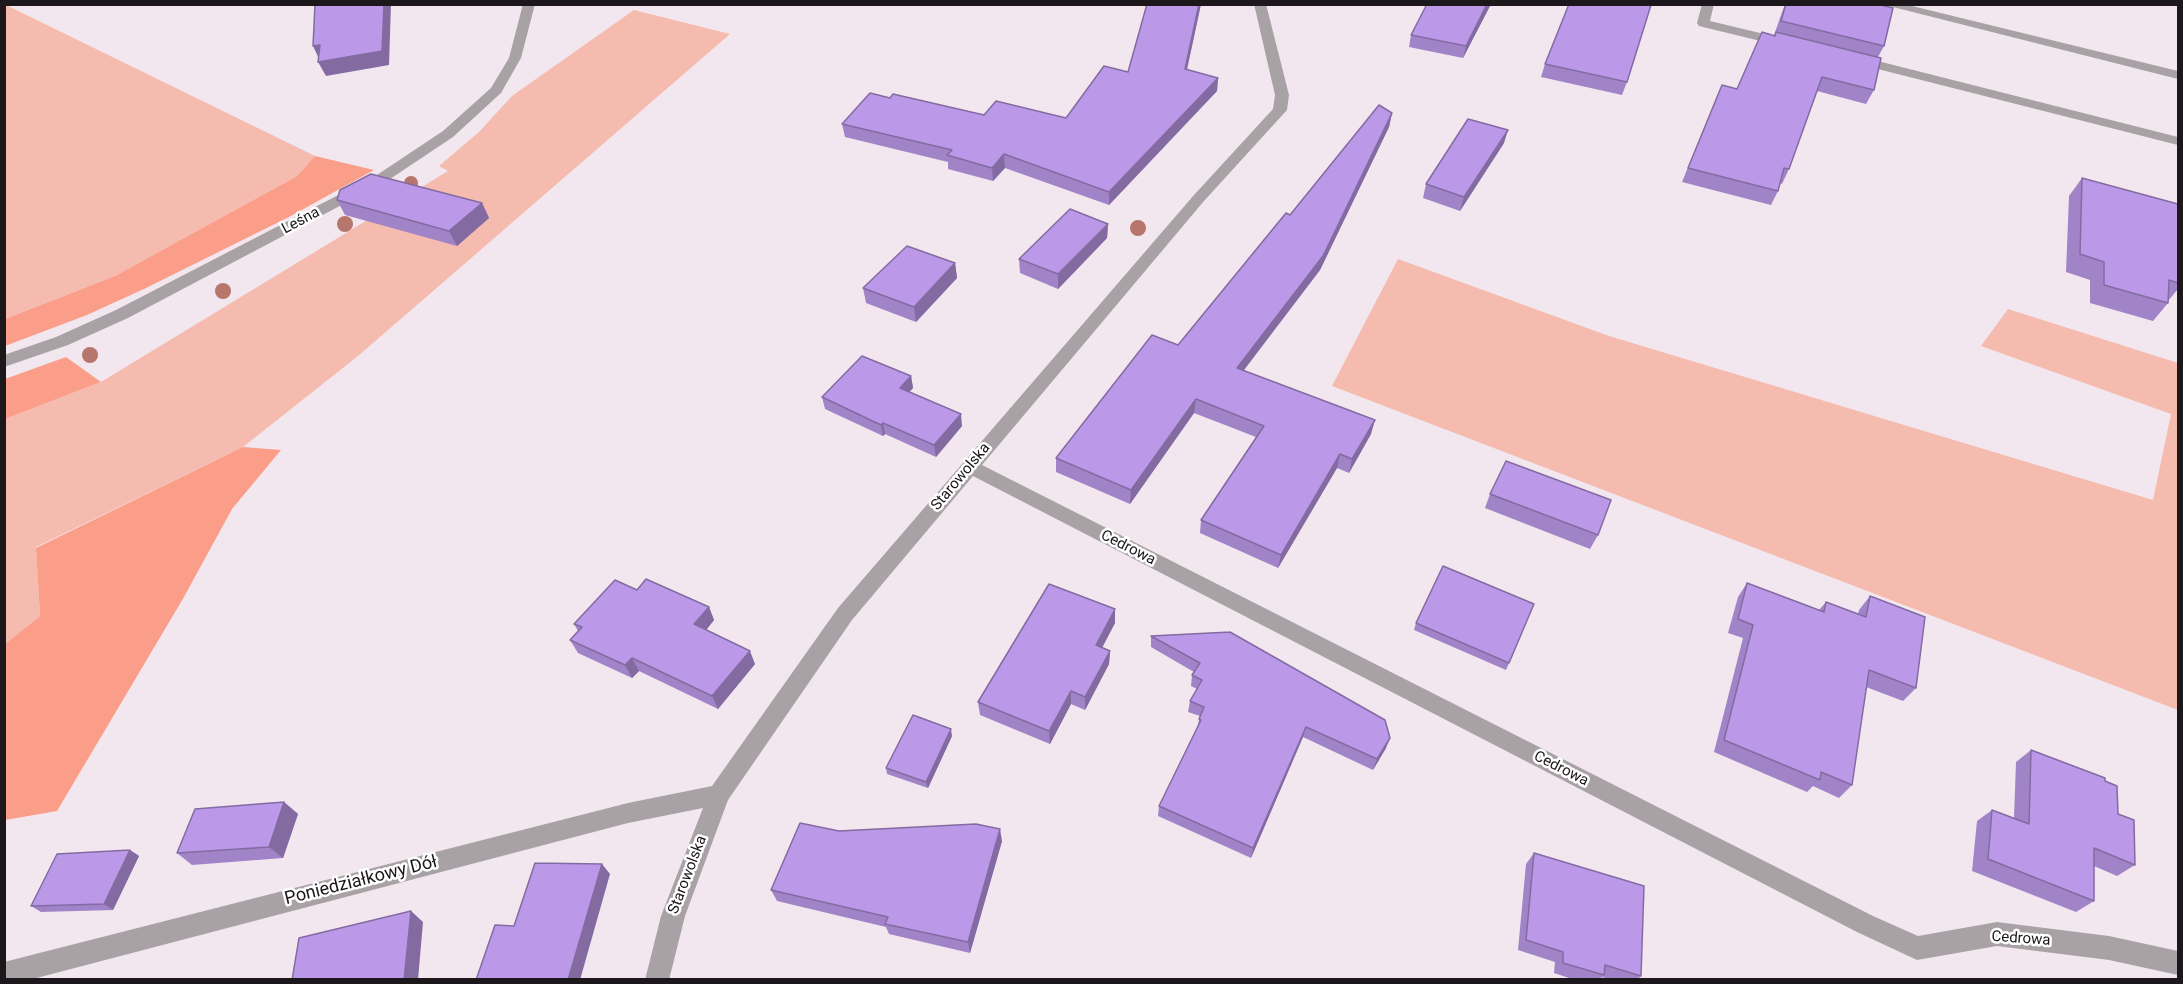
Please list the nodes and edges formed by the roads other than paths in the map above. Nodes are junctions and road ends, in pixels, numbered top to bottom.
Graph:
1 (528, 4) edge
2 (1260, 4) edge
3 (1708, 4) edge
4 (1887, 4) edge
5 (1796, 45) edge
6 (1839, 56) edge
7 (2178, 75) edge
8 (2178, 141) edge
9 (4, 361) edge
10 (970, 467) junction
11 (719, 795) junction
12 (2178, 963) edge
13 (4, 974) edge
14 (657, 980) edge

1 - 9 street, Leśna
2 - 10 street, Starowolska
3 - 5 street
4 - 7 street
6 - 8 street
10 - 11 street, Starowolska
10 - 12 street, Cedrowa
11 - 13 street, Poniedziałkowy Dół
11 - 14 street, Starowolska

